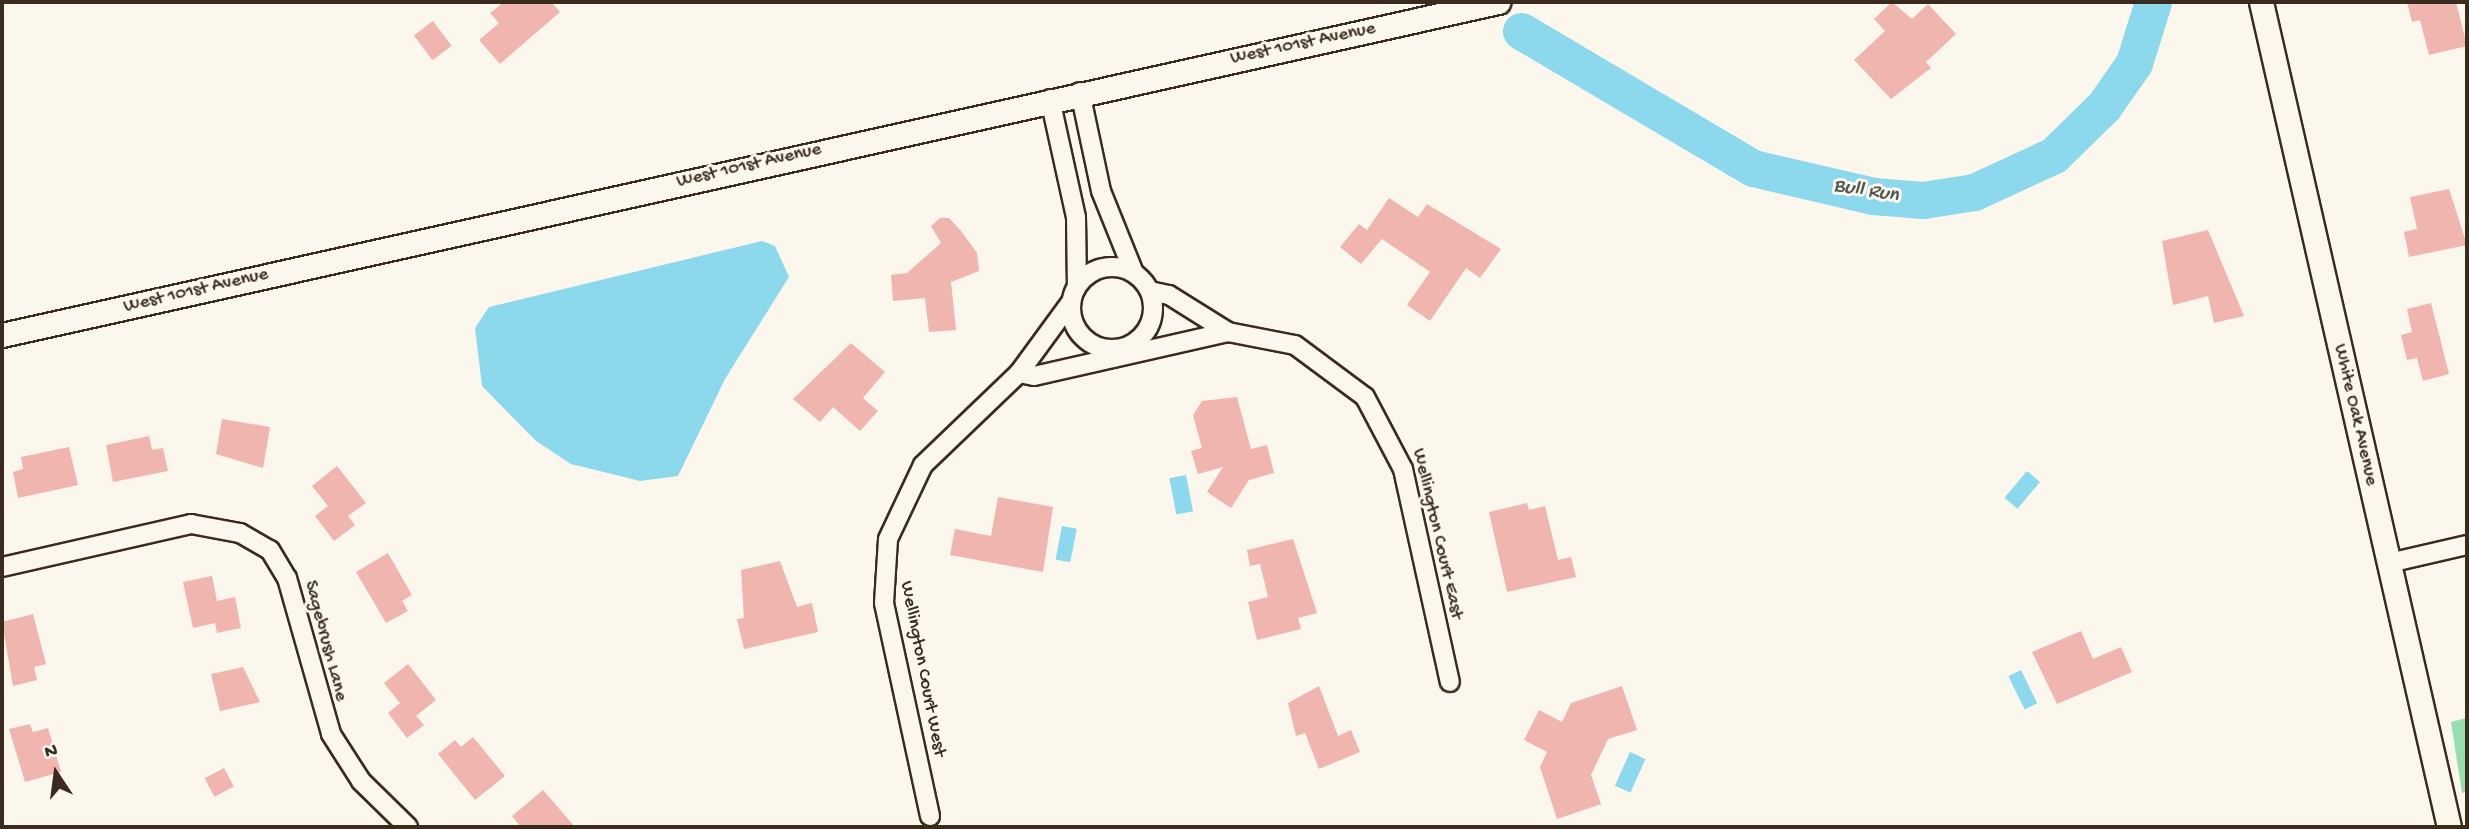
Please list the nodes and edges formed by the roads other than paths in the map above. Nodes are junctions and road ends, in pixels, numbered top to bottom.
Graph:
1 (1498, 2) edge
2 (2261, 2) edge
3 (1080, 92) junction
4 (1050, 99) junction
5 (1133, 273) junction
6 (1150, 291) junction
7 (1074, 294) junction
8 (1228, 332) junction
9 (2, 335) edge
10 (1114, 353) junction
11 (1019, 373) junction
12 (2467, 545) edge
13 (2389, 563) junction
14 (2, 567) edge
15 (1450, 682) dead end
16 (930, 816) dead end
17 (408, 827) edge
18 (2449, 827) edge

1 - 3 street, West 101st Avenue
2 - 13 street, White Oak Avenue
3 - 4 street, West 101st Avenue
3 - 5 street
4 - 7 street
4 - 9 street, West 101st Avenue
5 - 6 street
5 - 7 street
6 - 8 street, Wellington Court East
6 - 10 street
7 - 10 street
7 - 11 street, Wellington Court West
8 - 10 street
8 - 15 street, Wellington Court East
10 - 11 street
11 - 16 street, Wellington Court West
12 - 13 street
13 - 18 street, White Oak Avenue
14 - 17 street, Sagebrush Lane

